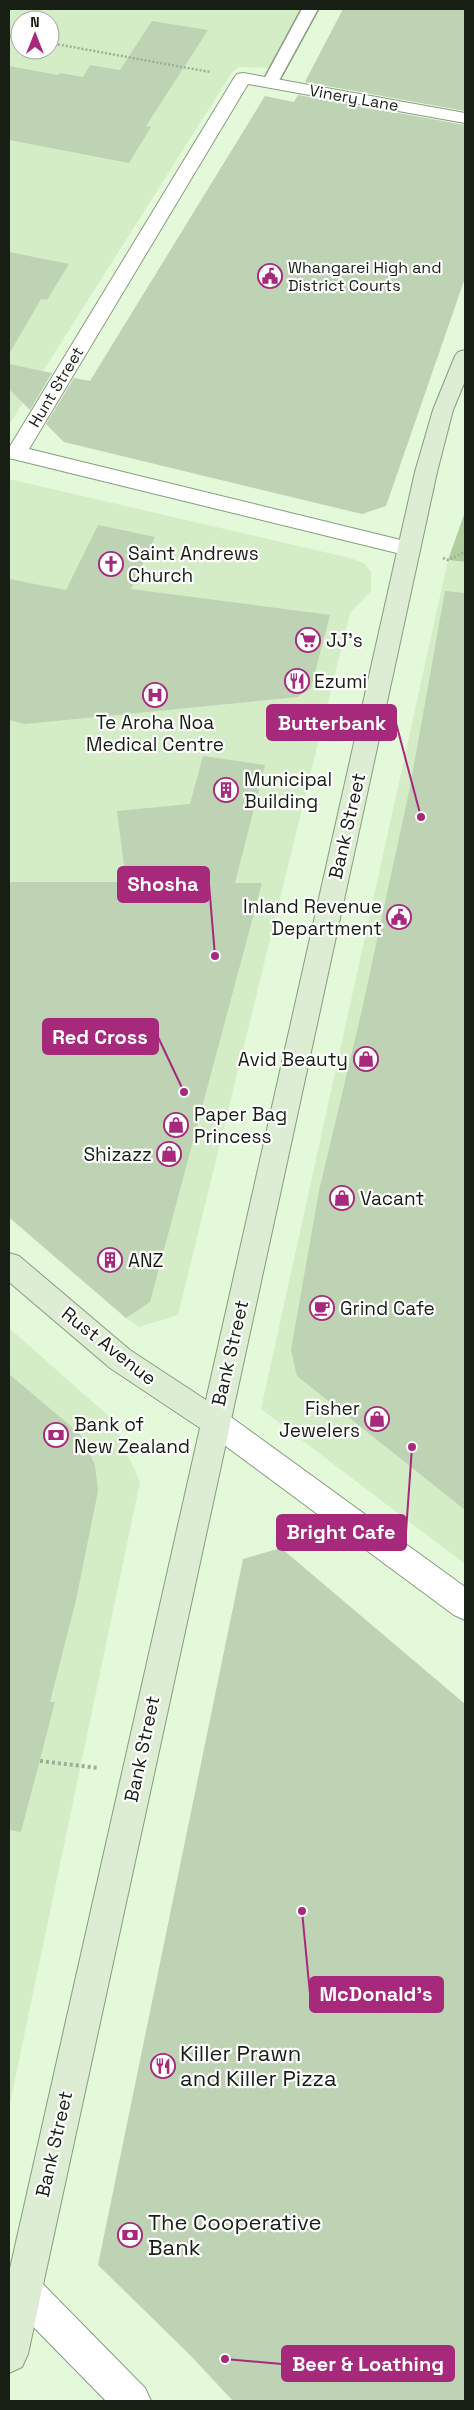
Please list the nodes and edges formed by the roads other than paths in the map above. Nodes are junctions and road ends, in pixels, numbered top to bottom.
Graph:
1 (310, 9) edge
2 (243, 78) joint
3 (270, 82) junction
4 (465, 118) edge
5 (465, 356) edge
6 (409, 549) junction
7 (9, 1265) edge
8 (214, 1421) junction
9 (465, 1605) edge
10 (16, 2281) edge
11 (9, 2354) edge
12 (132, 2401) edge

1 - 3 lane
2 - 3 street, Vinery Lane
2 - 6 street, Hunt Street
3 - 4 street, Vinery Lane
5 - 6 main road, Bank Street
6 - 8 main road, Bank Street
7 - 8 main road, Rust Avenue
8 - 9 street
8 - 10 main road, Bank Street
10 - 11 main road, Bank Street
10 - 12 street

